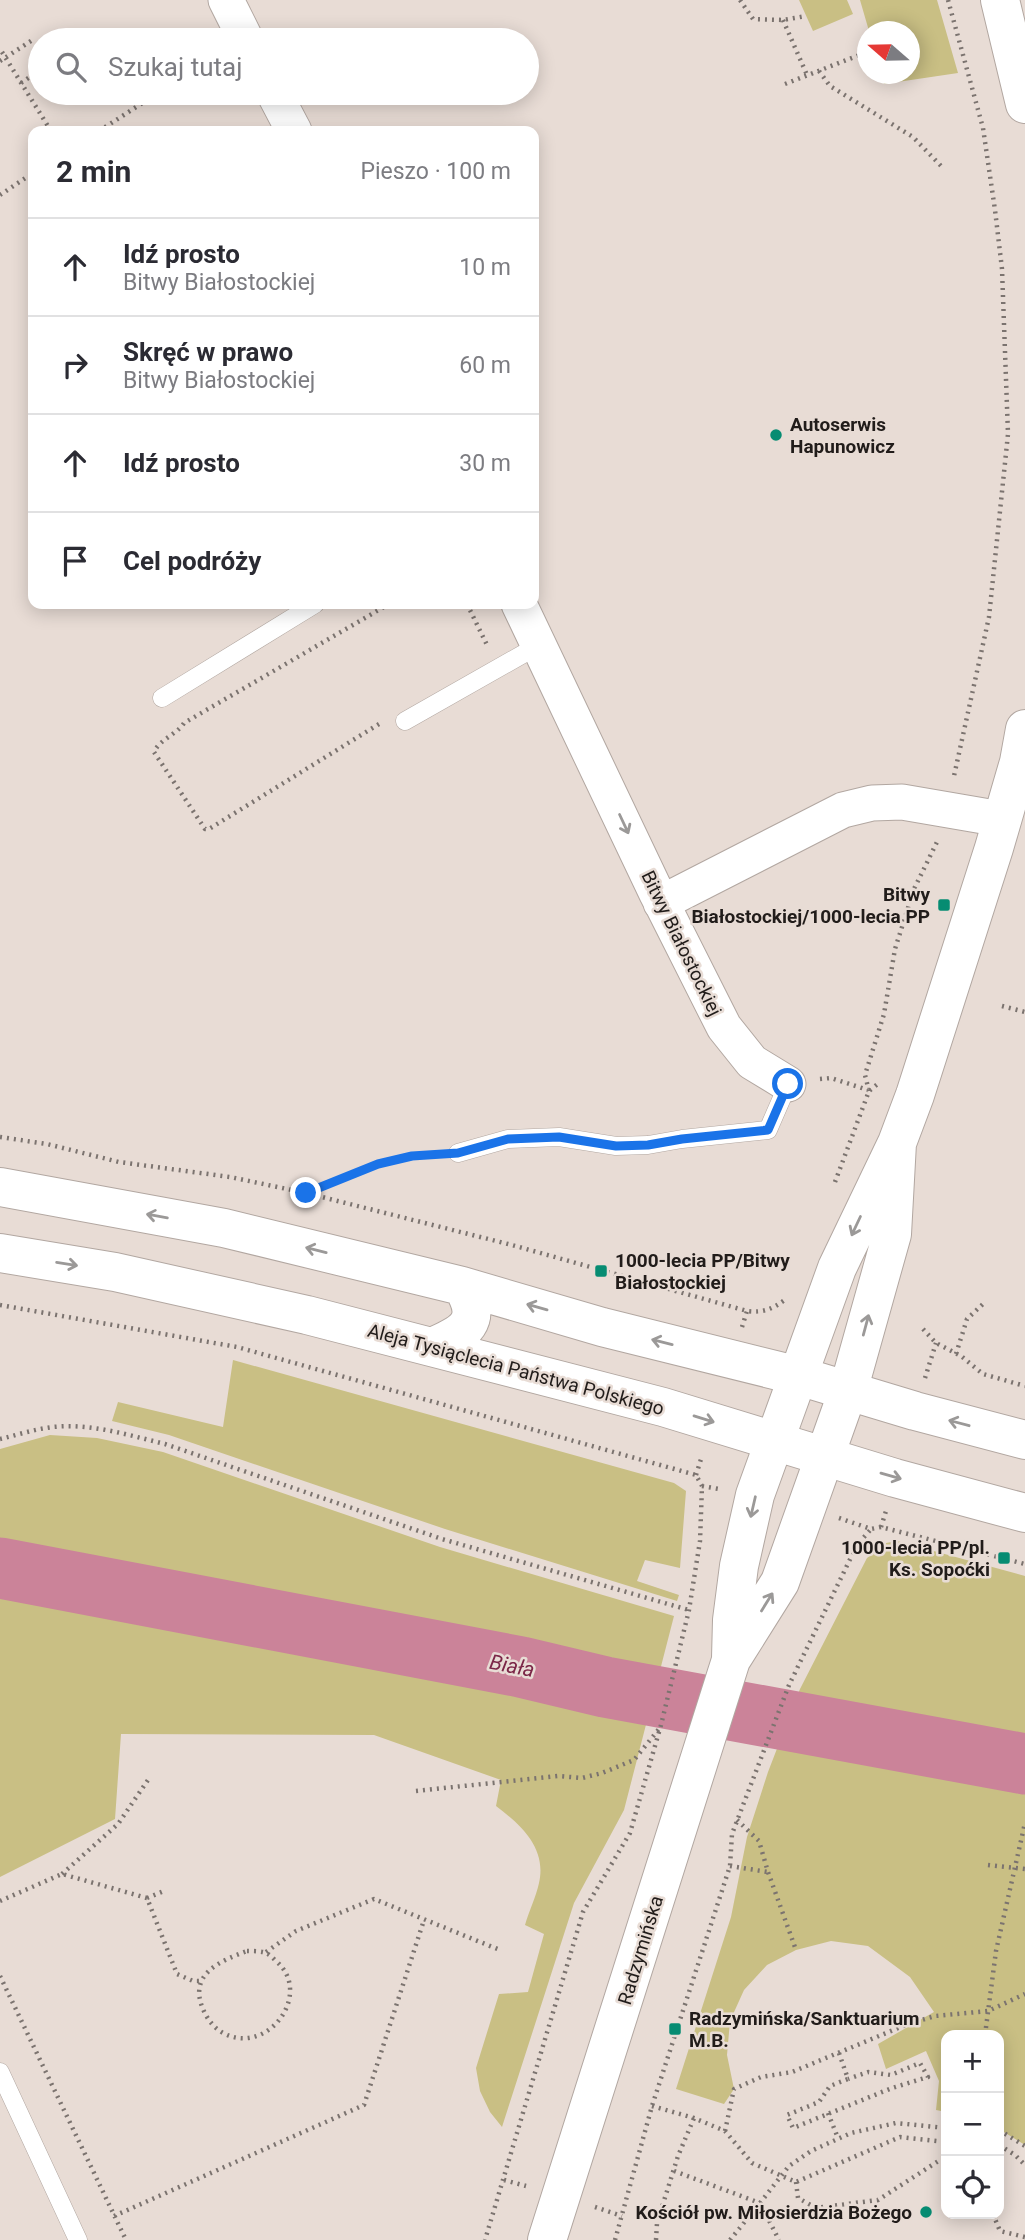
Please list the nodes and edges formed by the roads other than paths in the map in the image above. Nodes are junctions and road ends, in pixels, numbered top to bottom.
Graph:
1 (1000, 0) edge
2 (230, 1) edge
3 (241, 28) edge
4 (1025, 104) edge
5 (280, 105) edge
6 (291, 126) edge
7 (307, 609) edge
8 (521, 609) edge
9 (539, 645) junction
10 (162, 698) dead end
11 (405, 721) road end
12 (1025, 730) edge
13 (1001, 819) junction
14 (659, 899) junction
15 (788, 1084) joint
16 (897, 1143) junction
17 (458, 1153) road end
18 (0, 1188) edge
19 (1, 1259) edge
20 (462, 1286) junction
21 (432, 1347) junction
22 (799, 1376) junction
23 (848, 1391) junction
24 (1025, 1440) edge
25 (775, 1442) junction
26 (826, 1457) junction
27 (1025, 1513) edge
28 (729, 1666) junction
29 (0, 2072) edge
30 (78, 2240) edge
31 (547, 2240) edge

1 - 4 street
2 - 3 street
5 - 6 street
7 - 10 lane
8 - 9 street, Bitwy Białostockiej
9 - 11 lane
9 -> 14 street, Bitwy Białostockiej
12 - 13 street
13 - 14 street
13 - 16 street
14 - 15 street, Bitwy Białostockiej
15 - 17 lane
16 -> 22 street
23 -> 16 street
20 -> 18 street
19 -> 21 street, Aleja Tysiąclecia Państwa Polskiego
20 - 21 street
22 -> 20 street
21 -> 25 street, Aleja Tysiąclecia Państwa Polskiego
22 - 23 street
22 - 25 street, Radzymińska
24 -> 23 street
23 - 26 street, Radzymińska
25 - 26 street, Aleja Tysiąclecia Państwa Polskiego
25 -> 28 street, Radzymińska
26 -> 27 street, Aleja Tysiąclecia Państwa Polskiego
28 -> 26 street, Radzymińska
28 - 31 street, Radzymińska
29 - 30 lane

